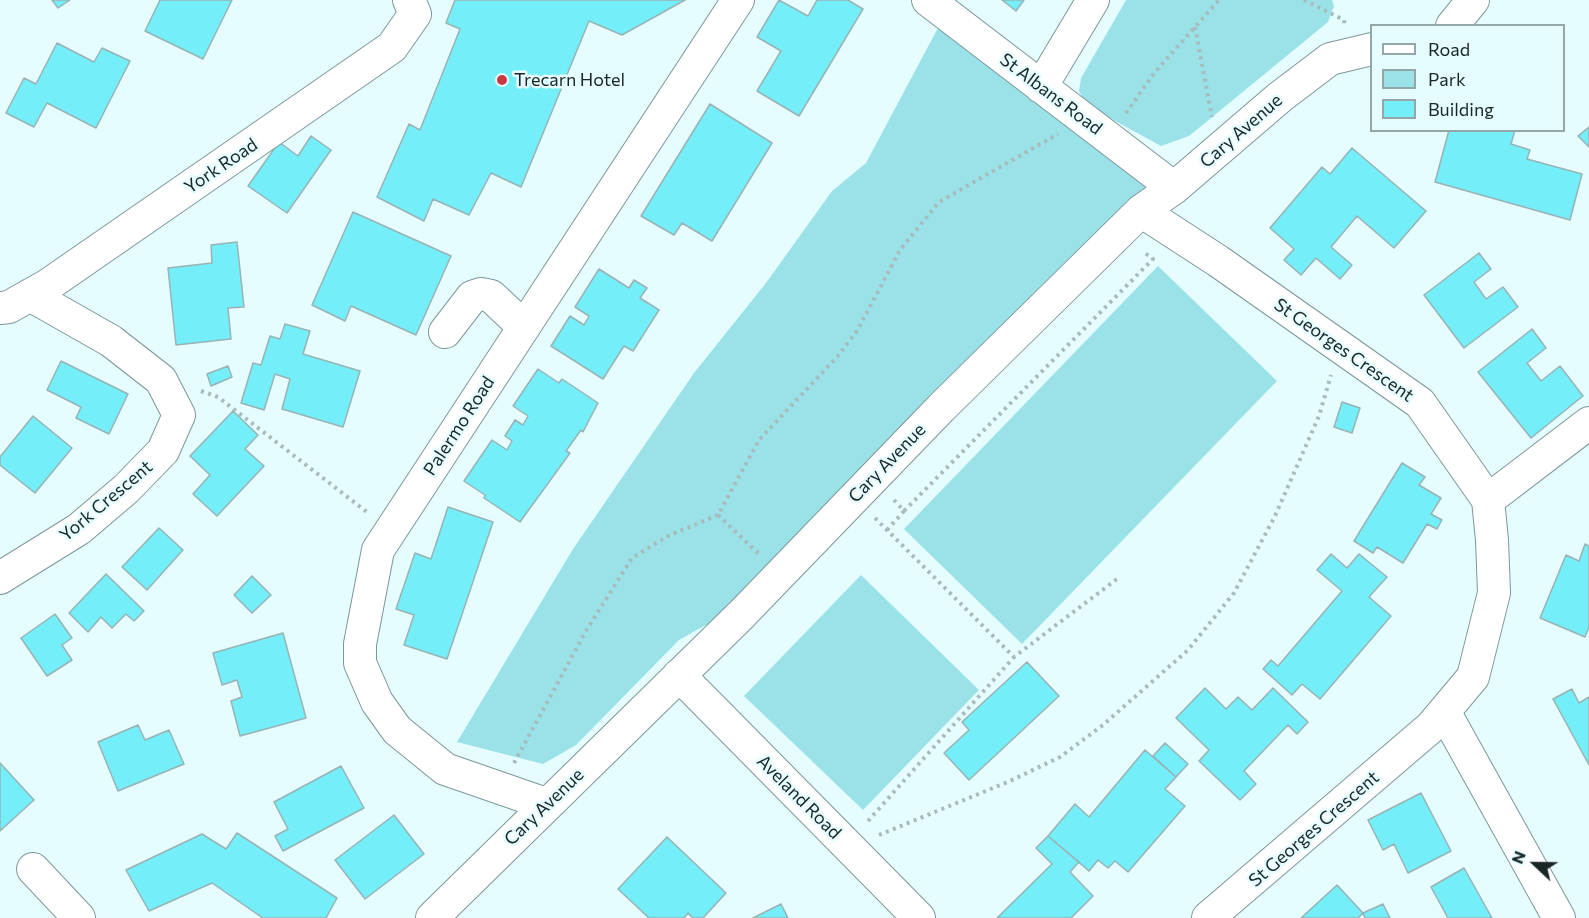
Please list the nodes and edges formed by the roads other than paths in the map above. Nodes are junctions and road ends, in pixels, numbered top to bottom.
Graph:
1 (409, 0) edge
2 (738, 0) edge
3 (928, 0) edge
4 (1093, 0) edge
5 (1473, 0) edge
6 (1454, 24) edge
7 (1361, 51) edge
8 (1041, 87) junction
9 (1174, 188) junction
10 (1130, 222) junction
11 (30, 295) junction
12 (0, 308) edge
13 (524, 327) junction
14 (445, 332) dead end
15 (1589, 423) edge
16 (1488, 500) junction
17 (0, 578) edge
18 (679, 675) junction
19 (1445, 713) junction
20 (546, 804) junction
21 (33, 869) dead end
22 (79, 918) edge
23 (432, 918) edge
24 (919, 918) edge
25 (1208, 918) edge
26 (1559, 918) edge

1 - 11 street, York Road
2 - 13 street, Palermo Road
3 - 8 street, St Albans Road
4 - 8 street
5 - 6 street
7 - 9 street, Cary Avenue
8 - 9 street, St Albans Road
9 - 10 street, Cary Avenue
10 - 16 street, St Georges Crescent
10 - 18 street, Cary Avenue
11 - 12 street, York Road
11 - 17 street, York Crescent
13 - 14 street
13 - 20 street, Palermo Road
15 - 16 street
16 - 19 street, St Georges Crescent
18 - 20 street, Cary Avenue
18 - 24 street, Aveland Road
19 - 25 street, St Georges Crescent
19 - 26 street
20 - 23 street, Cary Avenue
21 - 22 street

